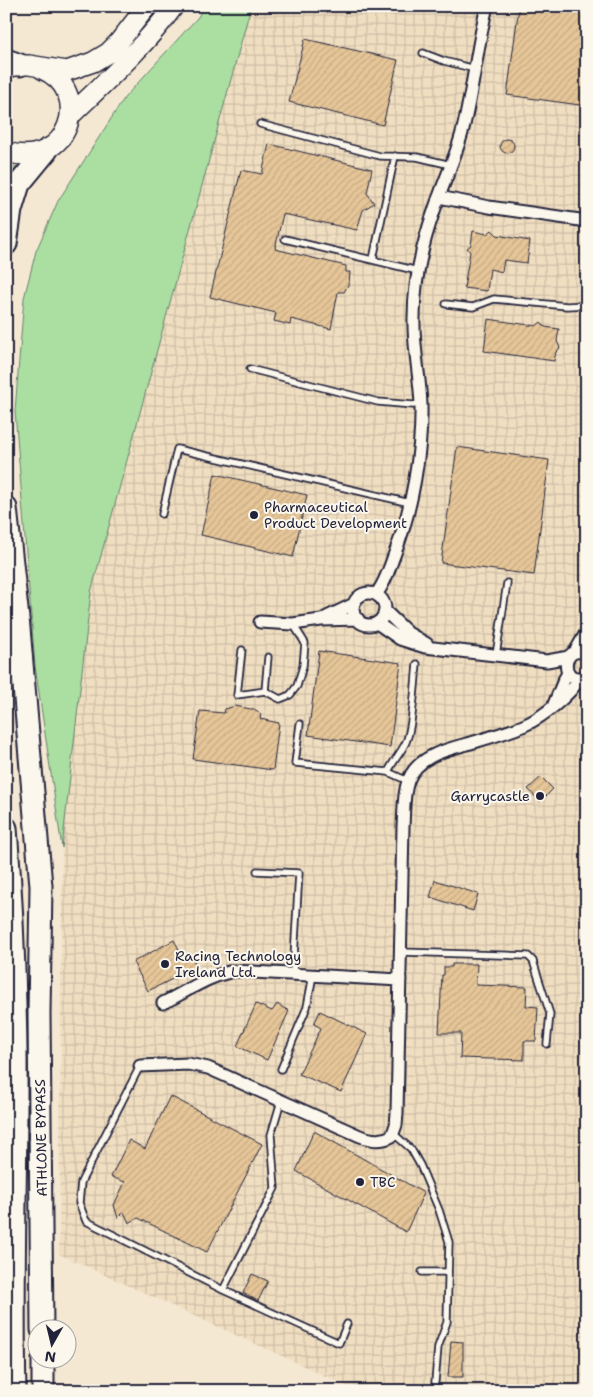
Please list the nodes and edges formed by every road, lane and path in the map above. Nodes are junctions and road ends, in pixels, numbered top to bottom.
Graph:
1 (147, 6) edge
2 (174, 6) edge
3 (487, 6) edge
4 (423, 53) dead end
5 (17, 65) edge
6 (475, 69) junction
7 (70, 116) junction
8 (260, 124) dead end
9 (47, 150) junction
10 (6, 152) edge
11 (395, 156) junction
12 (451, 165) junction
13 (439, 197) junction
14 (587, 221) edge
15 (285, 239) dead end
16 (6, 244) edge
17 (373, 259) junction
18 (418, 271) junction
19 (446, 304) dead end
20 (587, 304) edge
21 (250, 369) dead end
22 (421, 404) junction
23 (410, 503) junction
24 (6, 508) edge
25 (162, 514) dead end
26 (507, 583) dead end
27 (376, 594) junction
28 (354, 604) junction
29 (385, 611) junction
30 (358, 619) junction
31 (321, 620) junction
32 (260, 622) dead end
33 (376, 623) junction
34 (293, 624) junction
35 (587, 632) edge
36 (6, 646) edge
37 (433, 647) junction
38 (242, 650) dead end
39 (577, 654) edge
40 (496, 655) junction
41 (268, 657) dead end
42 (546, 661) junction
43 (417, 664) dead end
44 (568, 672) junction
45 (585, 677) edge
46 (265, 691) junction
47 (554, 706) junction
48 (300, 724) dead end
49 (388, 772) junction
50 (408, 781) junction
51 (6, 828) edge
52 (257, 872) dead end
53 (6, 897) edge
54 (39, 947) junction
55 (14, 949) junction
56 (401, 952) junction
57 (293, 974) junction
58 (313, 975) junction
59 (400, 980) junction
60 (163, 1004) dead end
61 (547, 1044) dead end
62 (140, 1066) joint
63 (281, 1069) dead end
64 (282, 1101) junction
65 (394, 1134) junction
66 (422, 1272) dead end
67 (448, 1272) junction
68 (223, 1290) junction
69 (42, 1320) edge
70 (347, 1324) dead end
71 (42, 1370) edge
72 (435, 1382) dead end
73 (15, 1391) edge
74 (43, 1391) edge

1 - 5 main road
2 - 7 main road
3 - 6 street
4 - 6 lane
5 - 7 main road
6 - 12 street
7 - 9 main road
8 - 11 lane
9 - 10 main road
9 - 16 highway
11 - 12 lane
11 - 17 lane
12 - 13 street
13 - 14 street
13 - 18 street
15 - 17 lane
17 - 18 lane
18 - 22 street
19 - 20 lane
21 - 22 lane
22 - 23 street
23 - 25 lane
23 - 27 street
24 - 54 highway
26 - 40 lane
27 - 28 street
27 - 29 street
28 - 30 street
28 - 31 street
29 - 33 street
29 - 37 street
30 - 31 street
30 - 33 street
31 - 34 street
32 - 34 street
33 - 37 street
34 - 46 lane
35 - 39 street
36 - 54 highway
37 - 40 street
38 - 46 lane
39 - 42 street
39 - 44 street
40 - 42 street
41 - 46 lane
42 - 44 street
43 - 49 lane
44 - 45 street
44 - 47 street
45 - 47 street
47 - 50 street
48 - 49 lane
49 - 50 lane
50 - 56 street
51 - 55 highway
52 - 57 lane
53 - 55 highway
54 - 69 highway, ATHLONE BYPASS
55 - 73 highway, ATHLONE BYPASS
56 - 59 street
56 - 61 lane
57 - 58 street
57 - 60 street
58 - 59 street
58 - 63 lane
59 - 65 street
62 - 64 street
62 - 68 lane
64 - 65 street
64 - 68 lane
65 - 67 lane
66 - 67 lane
67 - 72 lane
68 - 70 lane
71 - 74 highway

